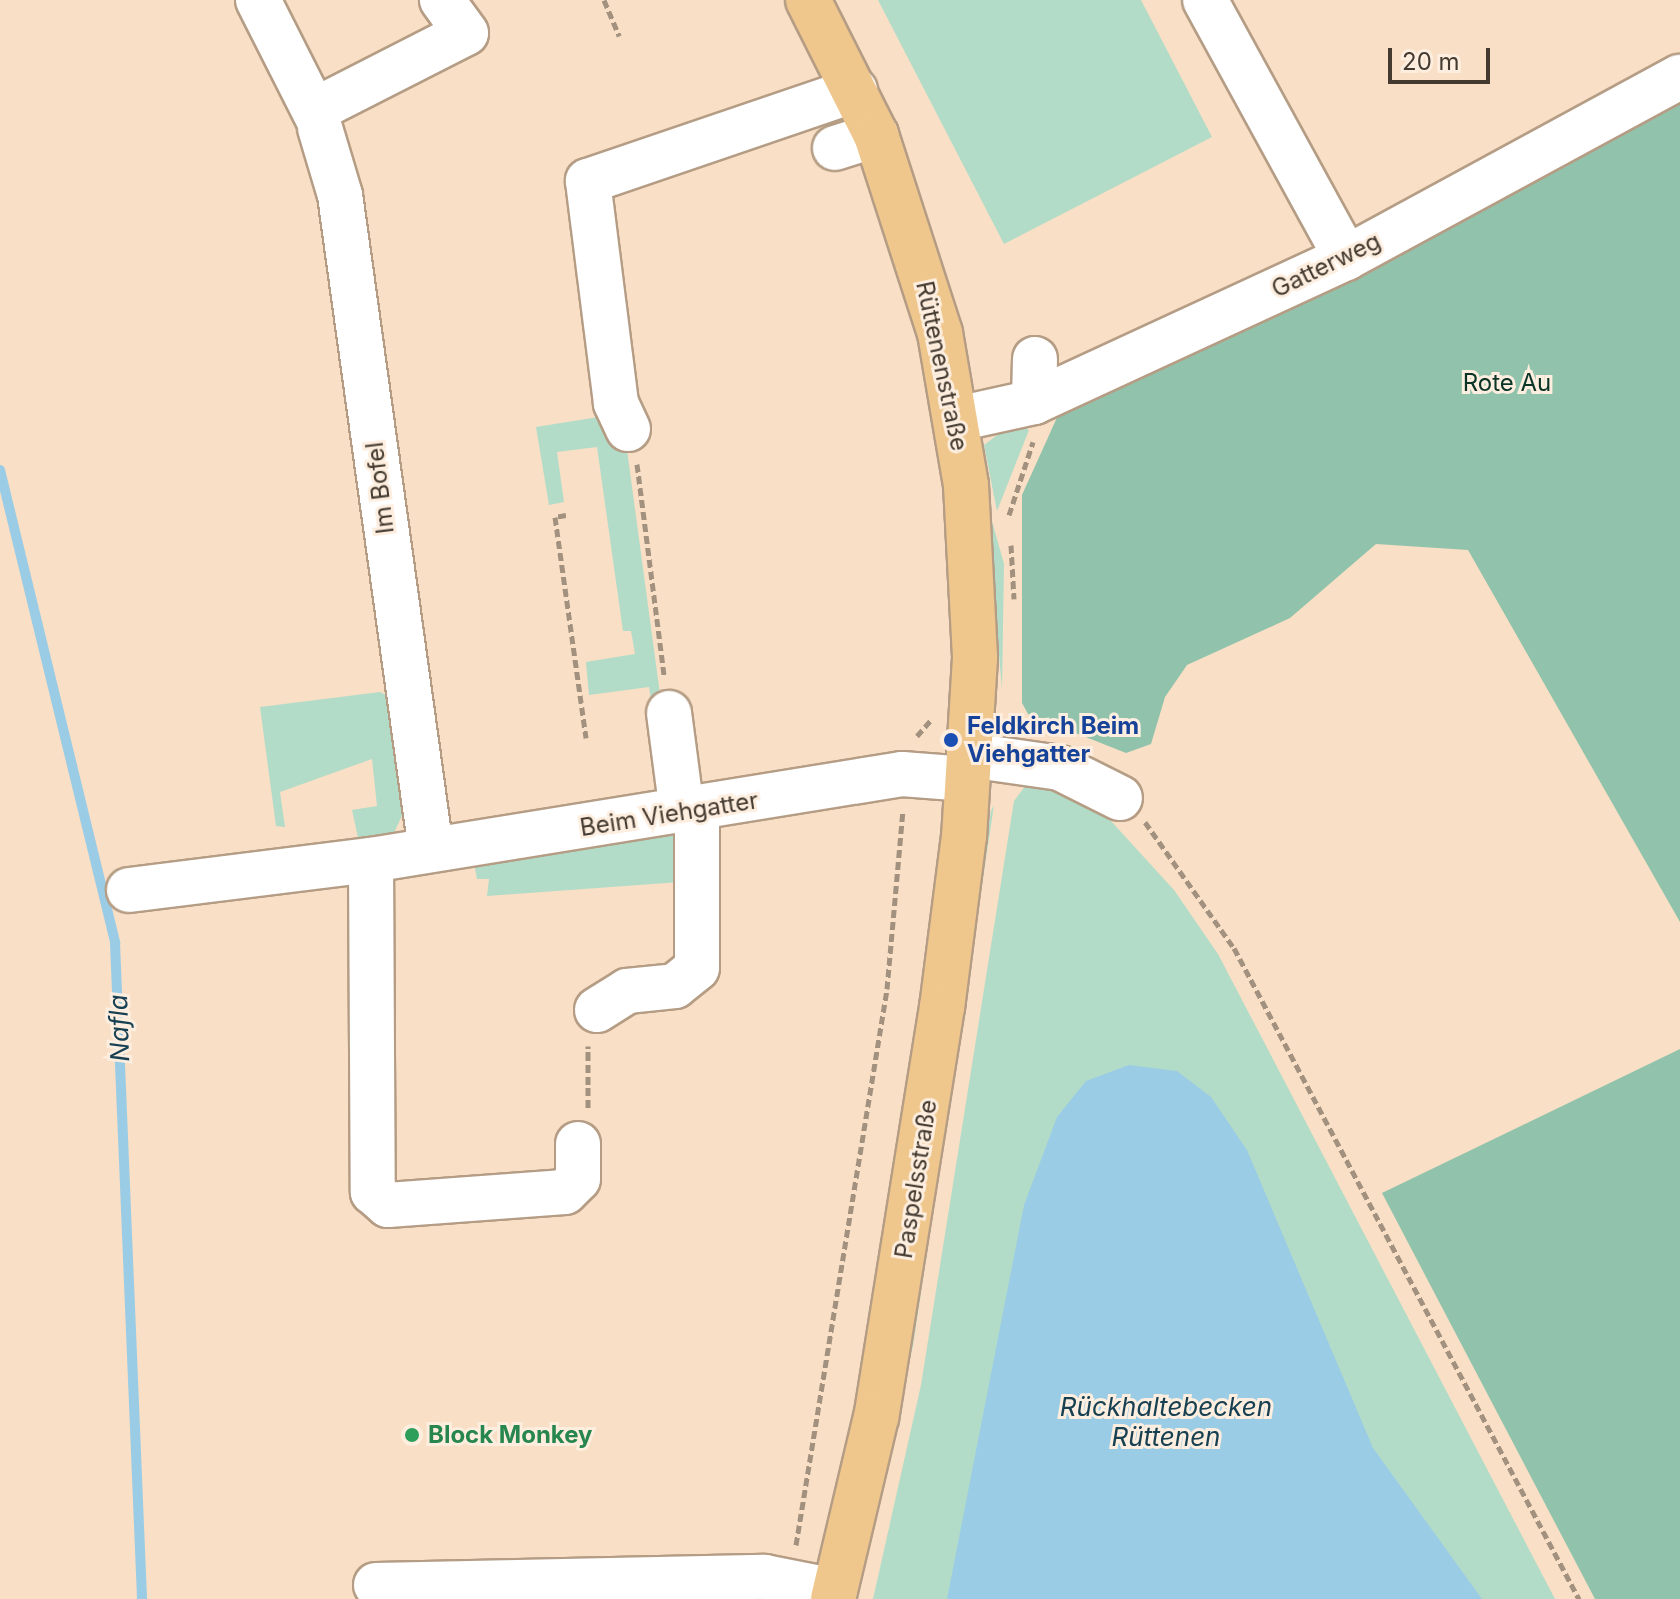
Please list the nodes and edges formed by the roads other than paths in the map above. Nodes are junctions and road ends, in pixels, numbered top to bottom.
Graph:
1 (258, 0) edge
2 (442, 0) edge
3 (808, 0) edge
4 (1205, 0) edge
5 (1680, 77) edge
6 (855, 90) junction
7 (318, 118) junction
8 (876, 135) junction
9 (835, 148) dead end
10 (1346, 258) junction
11 (1035, 359) dead end
12 (1034, 402) junction
13 (957, 419) junction
14 (628, 429) road end
15 (669, 713) road end
16 (968, 767) junction
17 (1120, 798) road end
18 (690, 810) junction
19 (431, 850) junction
20 (371, 860) junction
21 (129, 890) dead end
22 (597, 1010) road end
23 (578, 1144) road end
24 (376, 1585) dead end
25 (834, 1595) edge

1 - 7 street, Im Bofel
2 - 7 street
3 - 6 main road, Rüttenenstraße
4 - 10 street
5 - 10 street, Gatterweg
6 - 8 main road, Rüttenenstraße
6 - 14 street
7 - 19 street, Im Bofel
8 - 9 street
8 - 13 main road, Rüttenenstraße
10 - 12 street, Gatterweg
11 - 12 street
12 - 13 street, Gatterweg
13 - 16 main road, Rüttenenstraße
15 - 18 street
16 - 17 street, Beim Viehgatter
16 - 18 street, Beim Viehgatter
16 - 25 main road, Paspelsstraße
18 - 19 street, Beim Viehgatter
18 - 22 street
19 - 20 street, Beim Viehgatter
20 - 21 street, Beim Viehgatter
20 - 23 street
24 - 25 street

